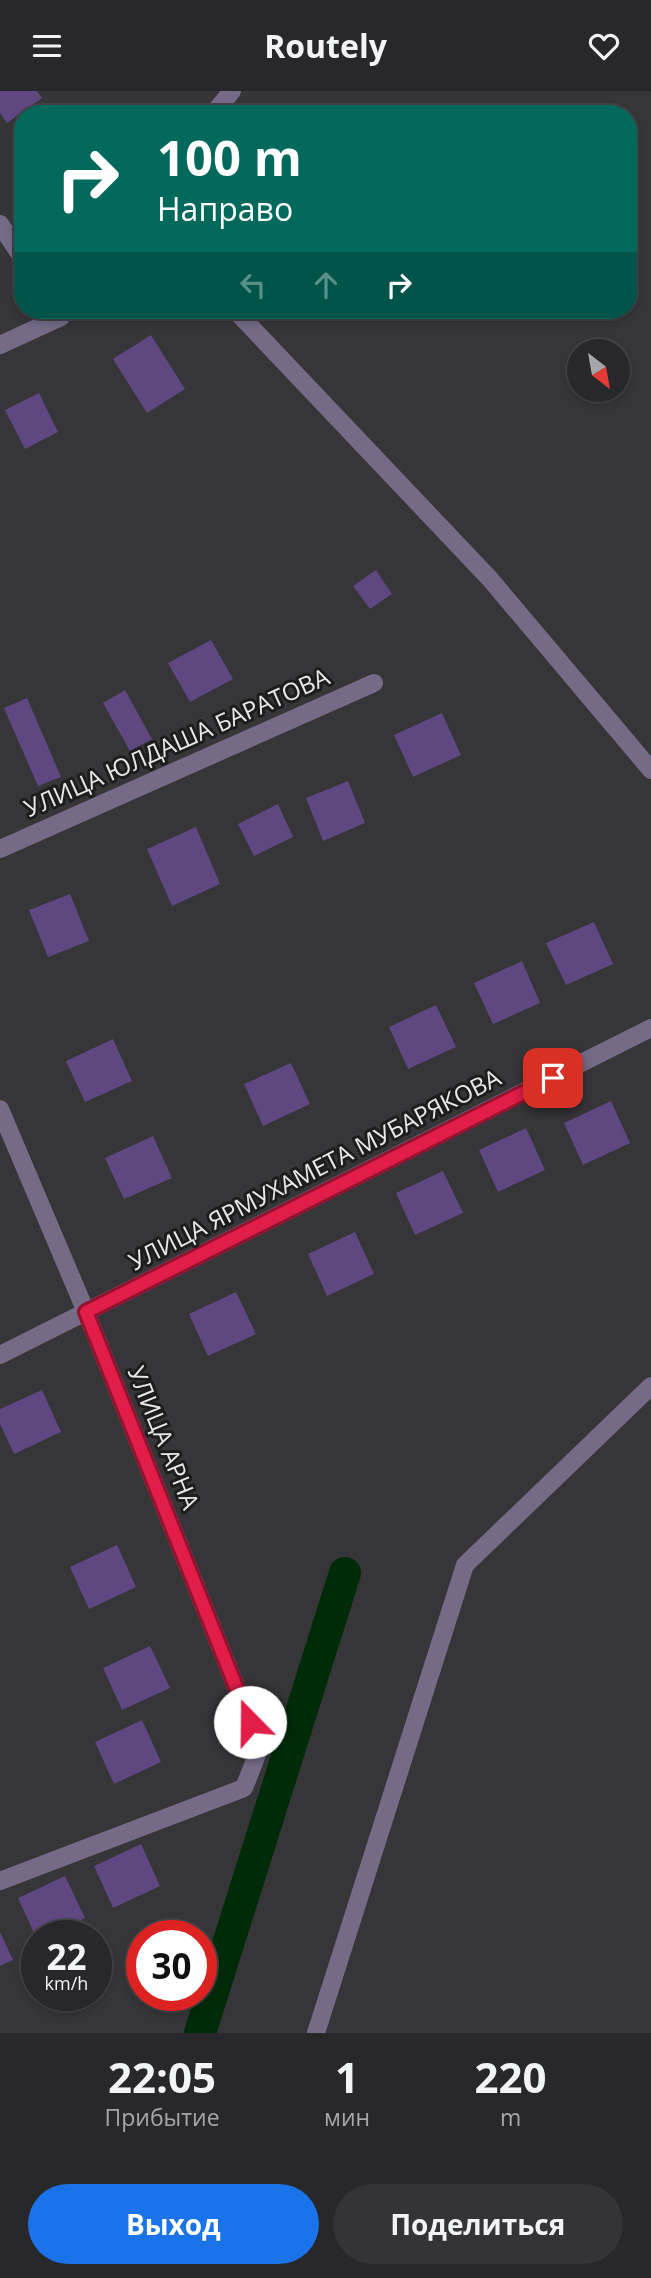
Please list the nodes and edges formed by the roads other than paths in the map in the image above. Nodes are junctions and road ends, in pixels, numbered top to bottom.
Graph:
1 (232, 91) edge
2 (220, 105) edge
3 (0, 224) edge
4 (14, 245) edge
5 (49, 319) edge
6 (244, 319) edge
7 (0, 345) edge
8 (374, 683) dead end
9 (651, 770) edge
10 (0, 849) edge
11 (651, 1028) edge
12 (0, 1109) edge
13 (86, 1312) junction
14 (0, 1355) edge
15 (651, 1386) edge
16 (0, 1881) edge
17 (316, 2033) edge

1 - 2 street
3 - 4 street
5 - 7 street
6 - 9 street
8 - 10 street, УЛИЦА ЮЛДАША БАРАТОВА
11 - 13 street, УЛИЦА ЯРМУХАМЕТА МУБАРЯКОВА
12 - 13 street, УЛИЦА АРНА
13 - 14 street, УЛИЦА ЯРМУХАМЕТА МУБАРЯКОВА
13 - 16 street, УЛИЦА АРНА
15 - 17 street

